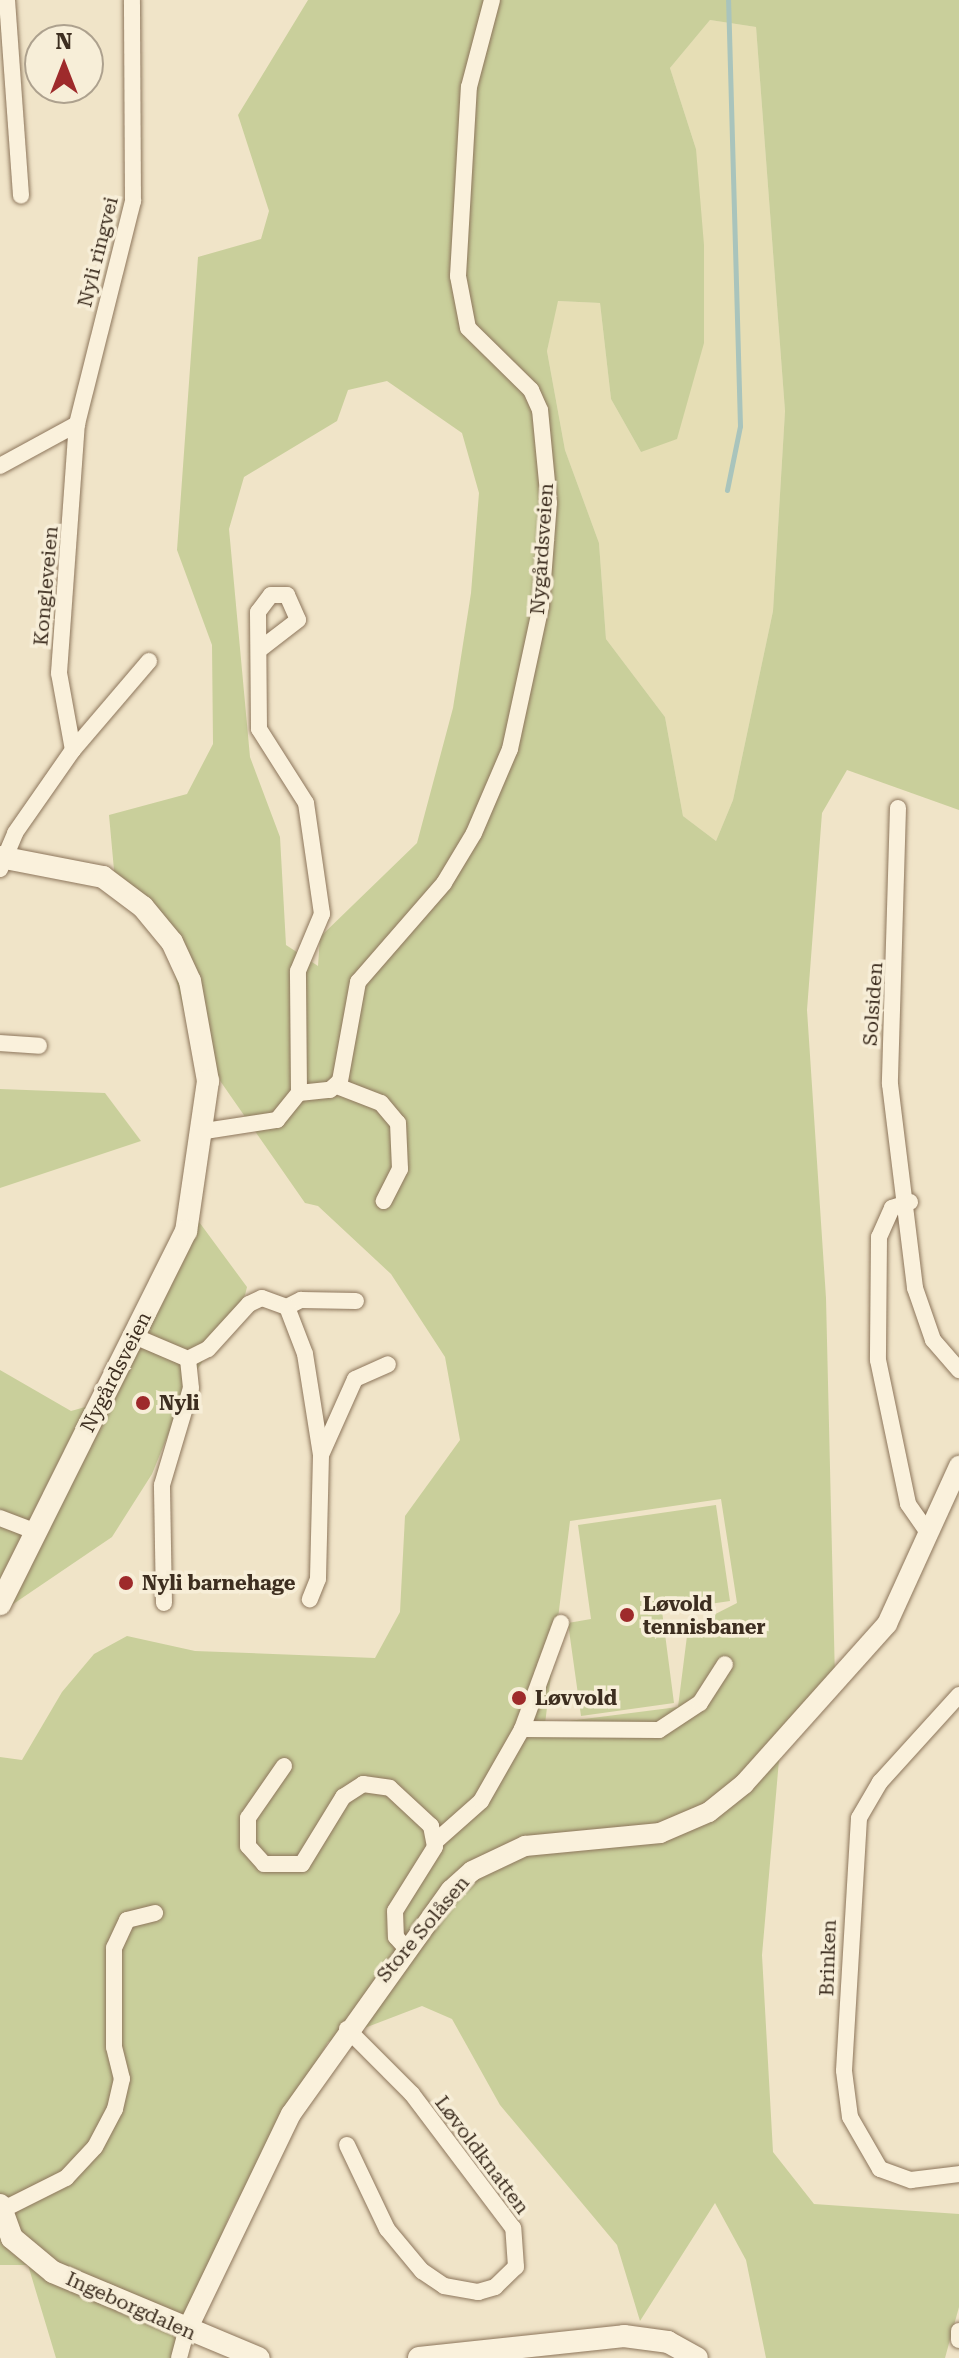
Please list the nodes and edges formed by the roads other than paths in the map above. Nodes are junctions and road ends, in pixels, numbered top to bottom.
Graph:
1 (7, 0) edge
2 (132, 0) edge
3 (492, 0) edge
4 (21, 195) dead end
5 (77, 424) junction
6 (0, 466) edge
7 (259, 650) dead end
8 (149, 661) dead end
9 (73, 750) junction
10 (898, 808) dead end
11 (2, 861) edge
12 (0, 1043) edge
13 (39, 1046) dead end
14 (337, 1086) junction
15 (299, 1093) junction
16 (205, 1131) junction
17 (384, 1201) dead end
18 (910, 1202) junction
19 (356, 1301) dead end
20 (287, 1307) junction
21 (134, 1336) junction
22 (188, 1359) junction
23 (388, 1364) dead end
24 (959, 1370) edge
25 (321, 1455) junction
26 (959, 1466) edge
27 (0, 1518) edge
28 (34, 1531) junction
29 (929, 1534) junction
30 (310, 1599) dead end
31 (164, 1603) dead end
32 (0, 1604) edge
33 (561, 1623) dead end
34 (725, 1664) dead end
35 (959, 1695) edge
36 (522, 1729) junction
37 (284, 1766) dead end
38 (436, 1841) junction
39 (155, 1913) dead end
40 (405, 1947) junction
41 (347, 2029) junction
42 (347, 2145) dead end
43 (959, 2174) edge
44 (1, 2207) edge
45 (6, 2241) edge
46 (959, 2331) edge
47 (186, 2332) junction
48 (959, 2340) edge
49 (179, 2358) edge
50 (259, 2358) edge
51 (419, 2358) edge
52 (697, 2358) edge

1 - 4 street
2 - 5 street, Nyli ringvei
3 - 14 street, Nygårdsveien
5 - 6 street
5 - 9 street, Kongleveien
7 - 15 street
8 - 9 street
9 - 11 street
10 - 18 street, Solsiden
11 - 16 main road, Nygårdsveien
12 - 13 street
14 - 15 street
14 - 17 street
15 - 16 street
16 - 21 main road, Nygårdsveien
18 - 24 street, Solsiden
18 - 29 street
19 - 20 street
20 - 22 street
20 - 25 street
21 - 22 street
21 - 28 main road, Nygårdsveien
22 - 31 street
23 - 25 street
25 - 30 street
26 - 29 street, Store Solåsen
27 - 28 street
28 - 32 main road, Nygårdsveien
29 - 40 street, Store Solåsen
33 - 36 street
34 - 36 street
35 - 43 street, Brinken
36 - 38 street
37 - 38 street
38 - 40 street
39 - 44 street
40 - 41 street, Store Solåsen
41 - 42 street, Løvoldknatten
41 - 47 street, Store Solåsen
44 - 45 main road
45 - 47 main road, Ingeborgdalen
46 - 48 street
47 - 49 street
47 - 50 main road, Ingeborgdalen
51 - 52 main road

